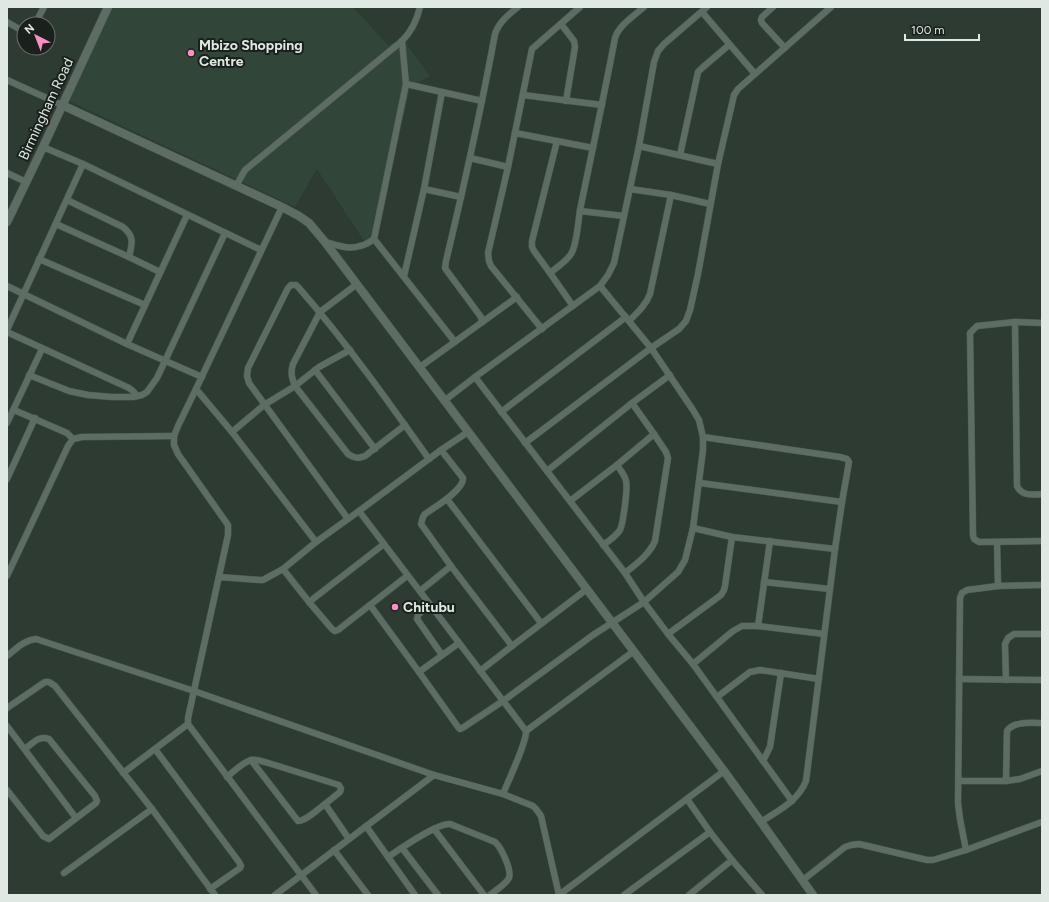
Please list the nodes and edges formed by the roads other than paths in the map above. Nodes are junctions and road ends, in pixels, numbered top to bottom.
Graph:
1 (44, 7) edge
2 (108, 7) edge
3 (420, 7) edge
4 (518, 7) edge
5 (580, 7) edge
6 (773, 7) edge
7 (831, 7) edge
8 (640, 8) edge
9 (705, 9) edge
10 (39, 16) edge
11 (7, 22) edge
12 (561, 24) junction
13 (16, 27) edge
14 (402, 41) junction
15 (729, 45) junction
16 (785, 48) junction
17 (754, 74) junction
18 (7, 80) edge
19 (406, 84) junction
20 (442, 92) junction
21 (523, 96) junction
22 (482, 101) junction
23 (566, 101) junction
24 (62, 105) junction
25 (602, 105) junction
26 (515, 133) junction
27 (557, 141) junction
28 (638, 146) junction
29 (43, 147) junction
30 (593, 148) junction
31 (680, 155) junction
32 (470, 158) junction
33 (83, 164) junction
34 (718, 164) junction
35 (508, 167) junction
36 (7, 173) edge
37 (26, 182) junction
38 (236, 186) junction
39 (424, 189) junction
40 (630, 189) junction
41 (671, 195) junction
42 (461, 197) junction
43 (67, 200) junction
44 (710, 204) junction
45 (282, 207) junction
46 (580, 211) junction
47 (187, 215) junction
48 (624, 216) junction
49 (7, 222) edge
50 (56, 224) junction
51 (225, 233) junction
52 (374, 239) junction
53 (325, 242) junction
54 (261, 250) junction
55 (129, 257) junction
56 (39, 259) junction
57 (160, 272) junction
58 (550, 273) junction
59 (404, 276) junction
60 (357, 284) junction
61 (7, 286) edge
62 (600, 286) junction
63 (23, 294) junction
64 (517, 297) junction
65 (145, 305) junction
66 (573, 306) junction
67 (320, 312) junction
68 (628, 319) junction
69 (482, 322) junction
70 (1015, 322) junction
71 (1042, 323) edge
72 (542, 329) junction
73 (7, 331) edge
74 (455, 342) junction
75 (127, 344) junction
76 (651, 348) junction
77 (42, 349) junction
78 (350, 350) junction
79 (165, 360) junction
80 (420, 367) junction
81 (315, 370) junction
82 (29, 375) junction
83 (670, 376) junction
84 (202, 377) junction
85 (475, 377) junction
86 (296, 386) junction
87 (196, 389) junction
88 (137, 396) junction
89 (444, 401) junction
90 (632, 403) junction
91 (264, 406) junction
92 (14, 410) junction
93 (502, 412) junction
94 (35, 418) junction
95 (7, 423) edge
96 (405, 425) junction
97 (232, 432) junction
98 (468, 432) junction
99 (654, 434) junction
100 (174, 436) junction
101 (703, 438) junction
102 (73, 439) junction
103 (525, 443) junction
104 (375, 449) junction
105 (441, 450) junction
106 (429, 459) junction
107 (617, 465) junction
108 (547, 471) junction
109 (7, 479) edge
110 (700, 482) junction
111 (1042, 494) edge
112 (447, 499) junction
113 (570, 501) junction
114 (842, 502) junction
115 (359, 511) junction
116 (348, 519) junction
117 (693, 528) junction
118 (732, 537) junction
119 (770, 541) junction
120 (1042, 541) edge
121 (316, 542) junction
122 (997, 542) junction
123 (384, 544) junction
124 (603, 545) junction
125 (835, 548) junction
126 (451, 566) junction
127 (283, 570) junction
128 (625, 573) junction
129 (7, 576) edge
130 (407, 576) junction
131 (219, 577) junction
132 (764, 582) junction
133 (1042, 585) edge
134 (998, 586) junction
135 (830, 589) junction
136 (587, 590) junction
137 (420, 591) junction
138 (309, 602) junction
139 (644, 602) junction
140 (429, 604) junction
141 (370, 605) junction
142 (542, 623) junction
143 (612, 623) junction
144 (758, 626) junction
145 (668, 634) junction
146 (824, 634) junction
147 (1042, 634) edge
148 (459, 643) junction
149 (512, 646) junction
150 (634, 651) junction
151 (442, 655) junction
152 (7, 656) edge
153 (693, 664) junction
154 (480, 671) junction
155 (419, 672) junction
156 (781, 673) junction
157 (819, 679) junction
158 (959, 679) junction
159 (1006, 680) junction
160 (1042, 680) edge
161 (194, 691) junction
162 (717, 697) junction
163 (503, 701) junction
164 (7, 708) edge
165 (1042, 723) edge
166 (188, 724) junction
167 (7, 726) edge
168 (526, 731) junction
169 (25, 749) junction
170 (155, 749) junction
171 (251, 760) junction
172 (763, 761) junction
173 (724, 771) junction
174 (1042, 771) edge
175 (123, 773) junction
176 (434, 774) junction
177 (227, 777) junction
178 (959, 781) junction
179 (1006, 781) junction
180 (7, 790) edge
181 (503, 794) junction
182 (688, 799) junction
183 (792, 801) junction
184 (325, 804) junction
185 (152, 809) junction
186 (76, 818) junction
187 (762, 822) junction
188 (1042, 822) edge
189 (366, 826) junction
190 (434, 829) junction
191 (710, 832) junction
192 (349, 839) junction
193 (402, 848) junction
194 (334, 850) junction
195 (966, 850) junction
196 (388, 857) junction
197 (732, 860) junction
198 (64, 873) dead end
199 (301, 875) junction
200 (803, 880) junction
201 (210, 889) junction
202 (760, 894) edge
203 (215, 895) edge
204 (275, 895) edge
205 (316, 895) edge
206 (368, 895) edge
207 (415, 895) edge
208 (438, 895) edge
209 (484, 895) edge
210 (490, 895) edge
211 (559, 895) edge
212 (624, 895) edge
213 (689, 895) edge
214 (813, 895) edge

1 - 10 street
2 - 24 street, Birmingham Road
3 - 14 street
4 - 22 street
5 - 12 street
6 - 16 street
7 - 16 street
8 - 25 street
9 - 15 street
9 - 28 street
11 - 13 street
12 - 21 street
12 - 23 street
14 - 19 street
14 - 38 street
15 - 17 street
15 - 31 street
16 - 17 street
17 - 34 street
18 - 24 street
19 - 20 street
19 - 52 street
20 - 22 street
20 - 39 street
21 - 23 street
21 - 26 street
22 - 32 street
23 - 25 street
24 - 29 street, Birmingham Road
24 - 38 street
25 - 30 street
26 - 27 street
26 - 35 street
27 - 30 street
27 - 58 street
28 - 31 street
28 - 40 street
29 - 33 street
29 - 37 street, Birmingham Road
30 - 46 street
31 - 34 street
32 - 35 street
32 - 42 street
33 - 43 street
33 - 47 street
34 - 44 street
35 - 64 street
36 - 37 street
37 - 49 street, Birmingham Road
38 - 45 street
39 - 42 street
39 - 59 street
40 - 41 street
40 - 48 street
41 - 44 street
41 - 68 street
42 - 69 street
43 - 50 street
43 - 55 street
44 - 76 street
45 - 53 street
45 - 54 street
46 - 48 street
46 - 58 street
47 - 51 street
47 - 57 street
48 - 62 street
50 - 55 street
50 - 56 street
51 - 54 street
51 - 79 street
52 - 53 street
52 - 59 street
53 - 60 street
54 - 84 street
55 - 57 street
56 - 63 street
56 - 65 street
57 - 65 street
58 - 66 street
59 - 74 street
60 - 67 street
60 - 80 street
61 - 63 street
62 - 66 street
62 - 68 street
63 - 73 street
63 - 75 street
64 - 69 street
64 - 72 street
65 - 75 street
66 - 72 street
67 - 78 street
67 - 86 street
67 - 91 street
68 - 76 street
68 - 93 street
69 - 74 street
70 - 71 street
70 - 111 street
70 - 122 street
72 - 85 street
73 - 77 street
74 - 80 street
75 - 79 street
76 - 83 street
76 - 103 street
77 - 82 street
77 - 88 street
78 - 81 street
78 - 96 street
79 - 84 street
79 - 88 street
80 - 89 street
81 - 86 street
81 - 104 street
82 - 88 street
82 - 92 street
83 - 90 street
83 - 101 street
84 - 87 street
85 - 89 street
85 - 93 street
86 - 91 street
86 - 104 street
87 - 97 street
87 - 100 street
89 - 98 street
90 - 99 street
90 - 108 street
91 - 97 street
91 - 116 street
92 - 94 street
92 - 95 street
93 - 103 street
94 - 102 street
94 - 109 street
96 - 104 street
96 - 106 street
97 - 121 street
98 - 105 street
98 - 136 street
99 - 107 street
99 - 128 street
100 - 102 street
100 - 131 street
101 - 110 street
101 - 114 street
102 - 129 street
103 - 108 street
105 - 106 street
105 - 112 street
106 - 115 street
107 - 113 street
107 - 124 street
108 - 113 street
110 - 114 street
110 - 117 street
112 - 126 street
112 - 142 street
113 - 124 street
114 - 125 street
115 - 116 street
115 - 123 street
116 - 121 street
117 - 118 street
117 - 139 street
118 - 119 street
118 - 145 street
119 - 125 street
119 - 132 street
120 - 122 street
121 - 127 street
122 - 134 street
123 - 130 street
123 - 138 street
124 - 128 street
125 - 135 street
126 - 137 street
126 - 149 street
127 - 131 street
127 - 138 street
128 - 139 street
130 - 137 street
130 - 141 street
131 - 161 street
132 - 135 street
132 - 144 street
133 - 134 street
134 - 158 street
135 - 146 street
136 - 142 street
136 - 143 street
137 - 140 street
138 - 141 street
139 - 143 street
139 - 145 street
140 - 148 street
140 - 151 street
141 - 155 street
142 - 149 street
143 - 150 street
143 - 163 street
144 - 146 street
144 - 153 street
145 - 153 street
146 - 157 street
147 - 159 street
148 - 151 street
148 - 154 street
149 - 154 street
150 - 168 street
150 - 173 street
151 - 155 street
152 - 161 street
153 - 162 street
154 - 163 street
155 - 163 street
156 - 157 street
156 - 162 street
156 - 172 street
157 - 183 street
158 - 159 street
158 - 178 street
159 - 160 street
161 - 166 street
161 - 176 street
162 - 172 street
163 - 168 street
164 - 175 street
165 - 179 street
166 - 170 street
166 - 177 street
167 - 169 street
168 - 181 street
169 - 186 street
169 - 186 street
170 - 175 street
170 - 201 street
171 - 177 street
171 - 184 street
171 - 184 street
172 - 183 street
173 - 182 street
173 - 187 street
174 - 179 street
175 - 185 street
176 - 181 street
176 - 189 street
177 - 199 street
178 - 179 street
178 - 195 street
180 - 186 street
181 - 211 street
182 - 191 street
182 - 211 street
183 - 187 street
184 - 192 street
185 - 198 street
185 - 201 street
187 - 200 street
188 - 195 street
189 - 192 street
189 - 196 street
190 - 193 street
190 - 209 street
190 - 210 street
191 - 197 street
191 - 212 street
192 - 194 street
193 - 196 street
193 - 208 street
194 - 199 street
194 - 206 street
195 - 200 street
196 - 207 street
197 - 202 street
197 - 213 street
199 - 204 street
199 - 205 street
200 - 214 street
201 - 203 street

